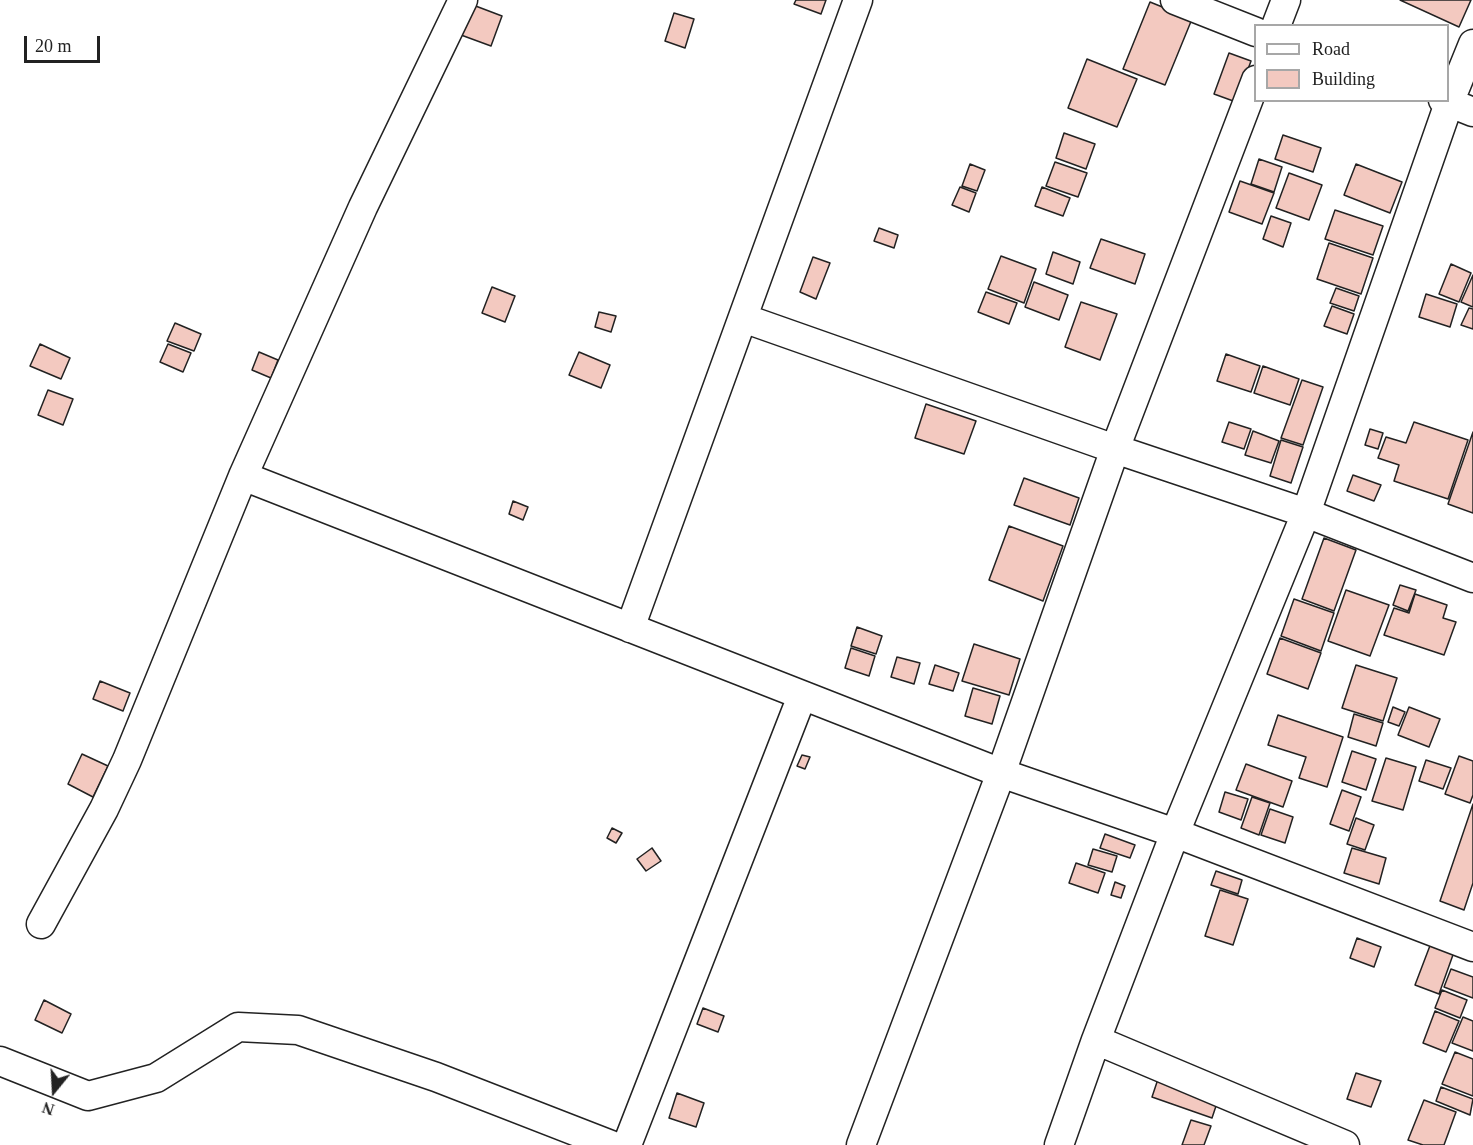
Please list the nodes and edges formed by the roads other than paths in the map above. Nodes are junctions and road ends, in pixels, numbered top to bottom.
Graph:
1 (463, 0) edge
2 (858, 0) edge
3 (1175, 0) edge
4 (1286, 0) edge
5 (1277, 24) edge
6 (1254, 31) edge
7 (1473, 44) edge
8 (1254, 85) edge
9 (1455, 105) edge
10 (743, 318) junction
11 (1115, 449) junction
12 (243, 476) junction
13 (1306, 513) junction
14 (1473, 578) edge
15 (630, 628) junction
16 (802, 696) junction
17 (1001, 773) junction
18 (1175, 833) junction
19 (41, 924) dead end
20 (1473, 947) edge
21 (1096, 1040) junction
22 (0, 1061) edge
23 (611, 1145) edge
24 (627, 1145) edge
25 (861, 1145) edge
26 (1059, 1145) edge
27 (1345, 1145) edge

1 - 12 street
2 - 10 street
3 - 6 street
4 - 5 street
7 - 9 street
8 - 11 street
9 - 13 street
10 - 11 street
10 - 15 street
11 - 13 street
11 - 17 street
12 - 15 street
12 - 19 street
13 - 14 street
13 - 18 street
15 - 16 street
16 - 17 street
16 - 24 street
17 - 18 street
17 - 25 street
18 - 20 street
18 - 21 street
21 - 26 street
21 - 27 street
22 - 23 street

